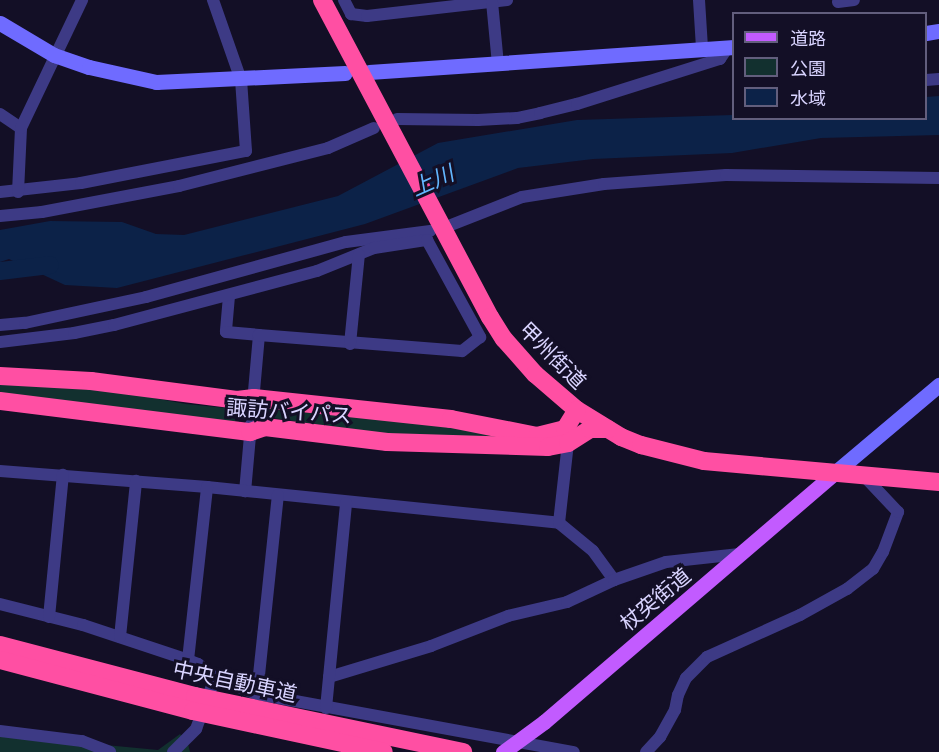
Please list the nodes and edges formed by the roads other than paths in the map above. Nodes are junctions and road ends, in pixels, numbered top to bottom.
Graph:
1 (82, 0) edge
2 (213, 0) edge
3 (322, 0) edge
4 (344, 0) edge
5 (507, 0) edge
6 (699, 0) edge
7 (854, 0) edge
8 (492, 2) junction
9 (418, 5) edge
10 (838, 5) edge
11 (0, 23) edge
12 (731, 47) edge
13 (702, 48) junction
14 (54, 55) junction
15 (498, 64) junction
16 (369, 72) dead end
17 (345, 74) dead end
18 (241, 80) junction
19 (0, 114) edge
20 (397, 119) dead end
21 (374, 128) dead end
22 (21, 129) junction
23 (939, 178) edge
24 (0, 192) edge
25 (18, 192) junction
26 (0, 216) edge
27 (441, 226) junction
28 (359, 254) junction
29 (229, 296) junction
30 (0, 325) edge
31 (259, 335) junction
32 (0, 342) edge
33 (350, 344) junction
34 (0, 376) edge
35 (939, 385) edge
36 (254, 398) junction
37 (0, 401) edge
38 (578, 410) junction
39 (608, 429) junction
40 (250, 432) junction
41 (568, 443) junction
42 (0, 471) edge
43 (63, 475) junction
44 (832, 475) junction
45 (864, 476) junction
46 (136, 481) junction
47 (939, 482) edge
48 (207, 487) junction
49 (245, 491) junction
50 (278, 495) junction
51 (346, 503) junction
52 (559, 523) junction
53 (740, 554) junction
54 (614, 580) junction
55 (0, 604) edge
56 (49, 617) junction
57 (120, 637) junction
58 (0, 645) edge
59 (0, 660) edge
60 (188, 660) junction
61 (329, 677) junction
62 (215, 678) junction
63 (257, 694) junction
64 (194, 703) junction
65 (326, 708) junction
66 (0, 731) edge
67 (508, 747) edge
68 (110, 752) edge
69 (173, 752) edge
70 (384, 752) edge
71 (463, 752) edge
72 (574, 752) edge
73 (646, 752) edge

1 - 14 street
2 - 18 street
3 - 27 highway, 甲州街道
4 - 9 street
5 - 8 street
6 - 13 street
7 - 10 street
8 - 9 street
8 - 15 street
11 - 14 street
12 - 13 street
12 - 20 street
13 - 15 street
14 - 18 street
14 - 22 street
15 - 16 street
17 - 18 street
18 - 25 street
19 - 22 street
21 - 26 street
22 - 25 street
23 - 27 street
24 - 25 street
27 - 30 street
27 - 38 highway, 甲州街道
28 - 29 street
28 - 33 street
28 - 33 street
29 - 31 street
29 - 32 street
31 - 33 street
31 - 36 street
34 - 36 highway, 諏訪バイパス
35 - 44 street
36 - 38 highway, 諏訪バイパス
36 - 40 street
37 - 40 highway, 諏訪バイパス
38 - 39 highway, 甲州街道
39 - 41 highway, 諏訪バイパス
39 - 44 highway, 甲州街道
40 - 41 highway, 諏訪バイパス
40 - 49 street
41 - 52 street
42 - 43 street
43 - 46 street
43 - 56 street
44 - 45 highway, 甲州街道
44 - 53 main road, 杖突街道
45 - 47 highway, 甲州街道
45 - 73 street
46 - 48 street
46 - 57 street
48 - 49 street
48 - 60 street
49 - 50 street
50 - 51 street
50 - 63 street
51 - 52 street
51 - 61 street
52 - 54 street
53 - 54 street
53 - 67 main road, 杖突街道
54 - 61 street
55 - 56 street
56 - 57 street
57 - 60 street
58 - 64 highway, 中央自動車道
59 - 64 highway, 中央自動車道
60 - 62 street
61 - 65 street
62 - 63 street
62 - 69 street
63 - 65 street
64 - 70 highway, 中央自動車道
64 - 71 highway, 中央自動車道
65 - 67 street
66 - 68 street
67 - 72 street

